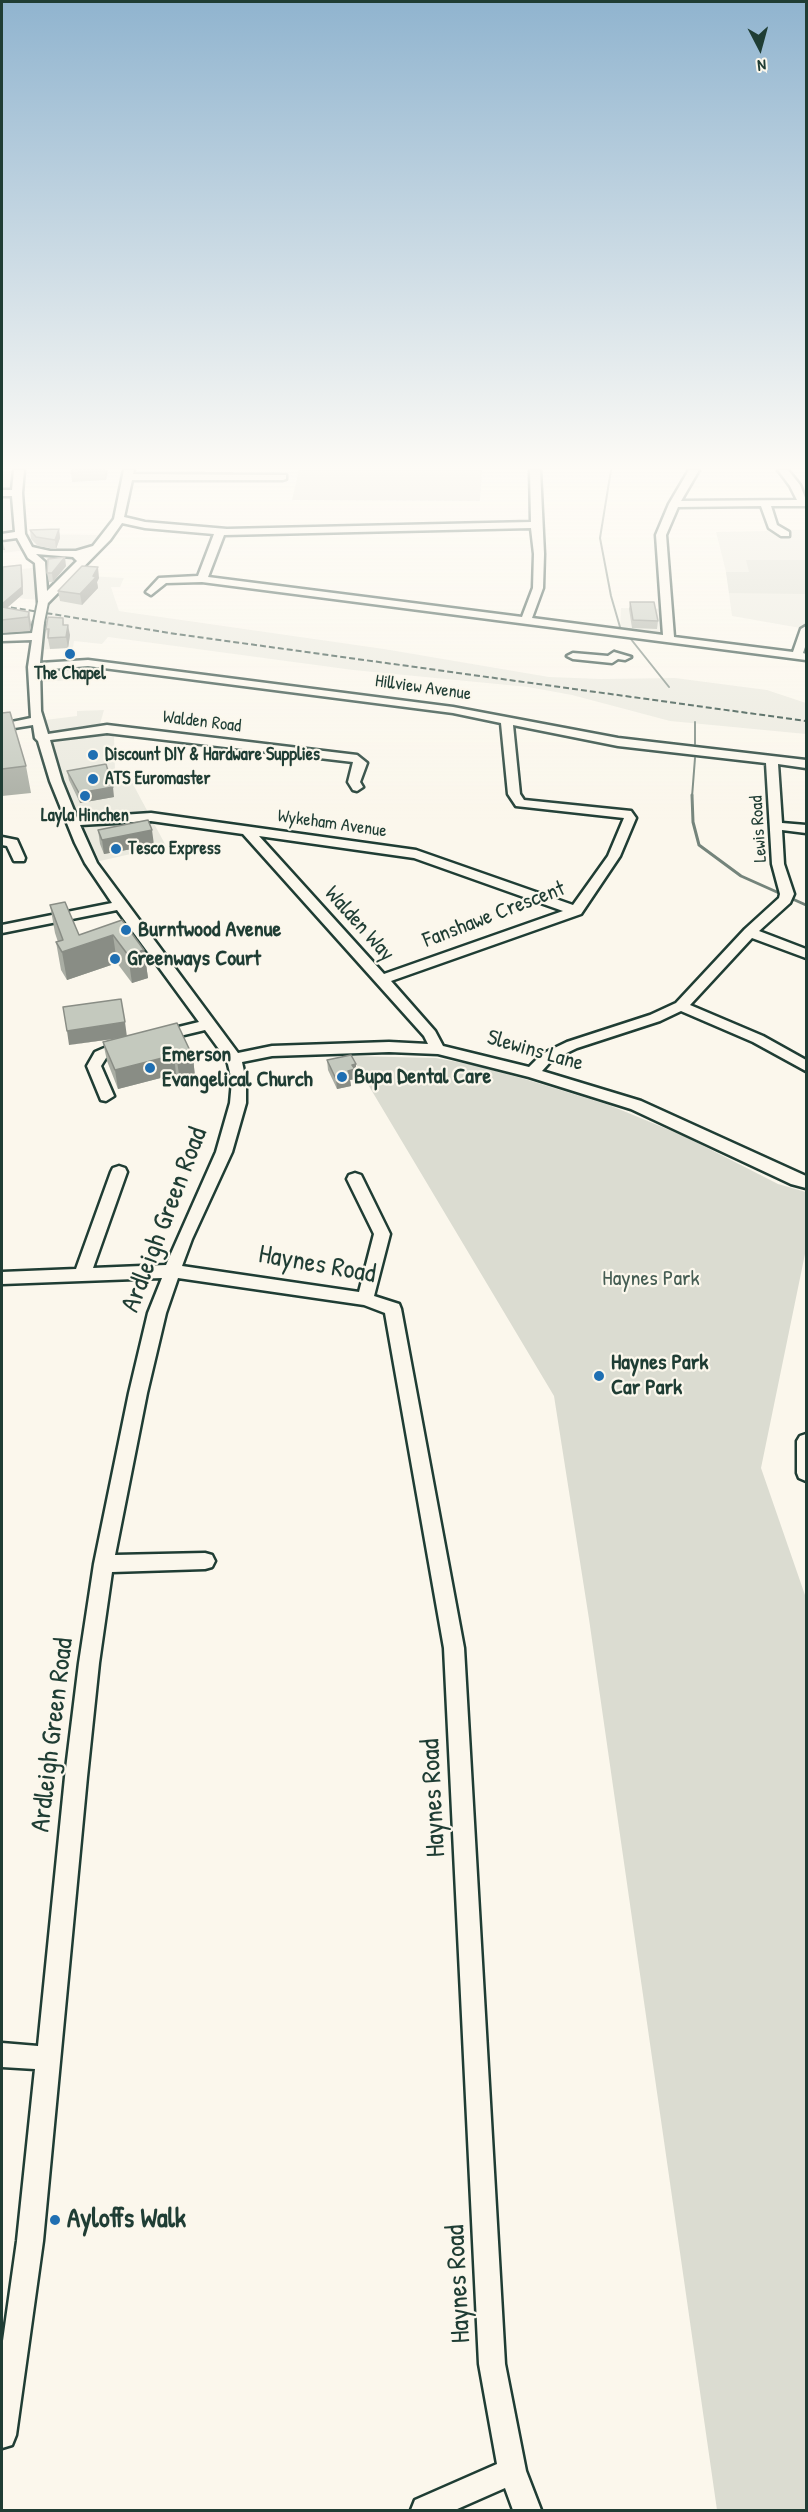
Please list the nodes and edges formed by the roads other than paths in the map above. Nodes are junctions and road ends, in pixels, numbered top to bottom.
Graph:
1 (43, 587) edge
2 (59, 587) edge
3 (156, 587) edge
4 (267, 587) edge
5 (538, 587) edge
6 (665, 587) edge
7 (151, 592) dead end
8 (43, 602) junction
9 (526, 620) junction
10 (806, 629) edge
11 (620, 632) junction
12 (37, 636) junction
13 (2, 638) edge
14 (669, 639) junction
15 (573, 656) dead end
16 (802, 657) edge
17 (34, 667) junction
18 (506, 719) junction
19 (37, 721) junction
20 (2, 727) edge
21 (41, 738) junction
22 (772, 761) junction
23 (807, 764) edge
24 (357, 787) dead end
25 (73, 822) junction
26 (776, 826) junction
27 (246, 829) junction
28 (807, 829) edge
29 (2, 841) edge
30 (19, 858) dead end
31 (120, 905) junction
32 (576, 911) junction
33 (2, 929) edge
34 (750, 932) junction
35 (807, 954) edge
36 (381, 980) junction
37 (681, 1006) junction
38 (208, 1025) junction
39 (438, 1049) junction
40 (234, 1059) junction
41 (807, 1066) edge
42 (532, 1073) junction
43 (106, 1096) dead end
44 (118, 1172) dead end
45 (355, 1179) dead end
46 (807, 1182) edge
47 (171, 1271) junction
48 (82, 1275) junction
49 (2, 1278) edge
50 (365, 1299) junction
51 (807, 1441) edge
52 (806, 1465) edge
53 (205, 1561) dead end
54 (104, 1564) junction
55 (2, 2055) edge
56 (46, 2058) junction
57 (2, 2435) edge
58 (512, 2471) junction
59 (425, 2511) edge
60 (527, 2511) edge

1 - 8 street
2 - 8 street
3 - 7 street
4 - 9 street
5 - 9 street
6 - 14 street
8 - 12 street, bridge
9 - 11 street
10 - 16 street
11 - 14 street
11 - 15 street
12 - 13 street
12 - 17 street
14 - 16 street
17 - 18 street, Hillview Avenue
17 - 19 street
18 - 22 street, Hillview Avenue
18 - 32 street, Fanshawe Crescent
19 - 20 street
19 - 21 street
21 - 24 street, Walden Road
21 - 25 street
22 - 23 street, Hillview Avenue
22 - 26 street, Lewis Road
25 - 27 street, Wykeham Avenue
25 - 31 street
26 - 28 street
26 - 34 street, Lewis Road
27 - 32 street, Wykeham Avenue
27 - 36 street, Walden Way
29 - 30 street
31 - 33 street
31 - 38 street
32 - 36 street, Fanshawe Crescent
34 - 35 street
34 - 37 street
36 - 39 street, Walden Way
37 - 41 street
37 - 42 street
38 - 40 street
38 - 43 street
39 - 40 street, Slewins Lane
39 - 42 street, Slewins Lane
40 - 47 street, Ardleigh Green Road
42 - 46 street, Slewins Lane
44 - 48 street
45 - 50 street
47 - 48 street, Haynes Road
47 - 50 street, Haynes Road
47 - 54 street, Ardleigh Green Road
48 - 49 street, Haynes Road
50 - 58 street, Haynes Road
51 - 52 street
53 - 54 street
54 - 56 street, Ardleigh Green Road
55 - 56 street
56 - 57 street, Ardleigh Green Road
58 - 59 street
58 - 60 street, Haynes Road

